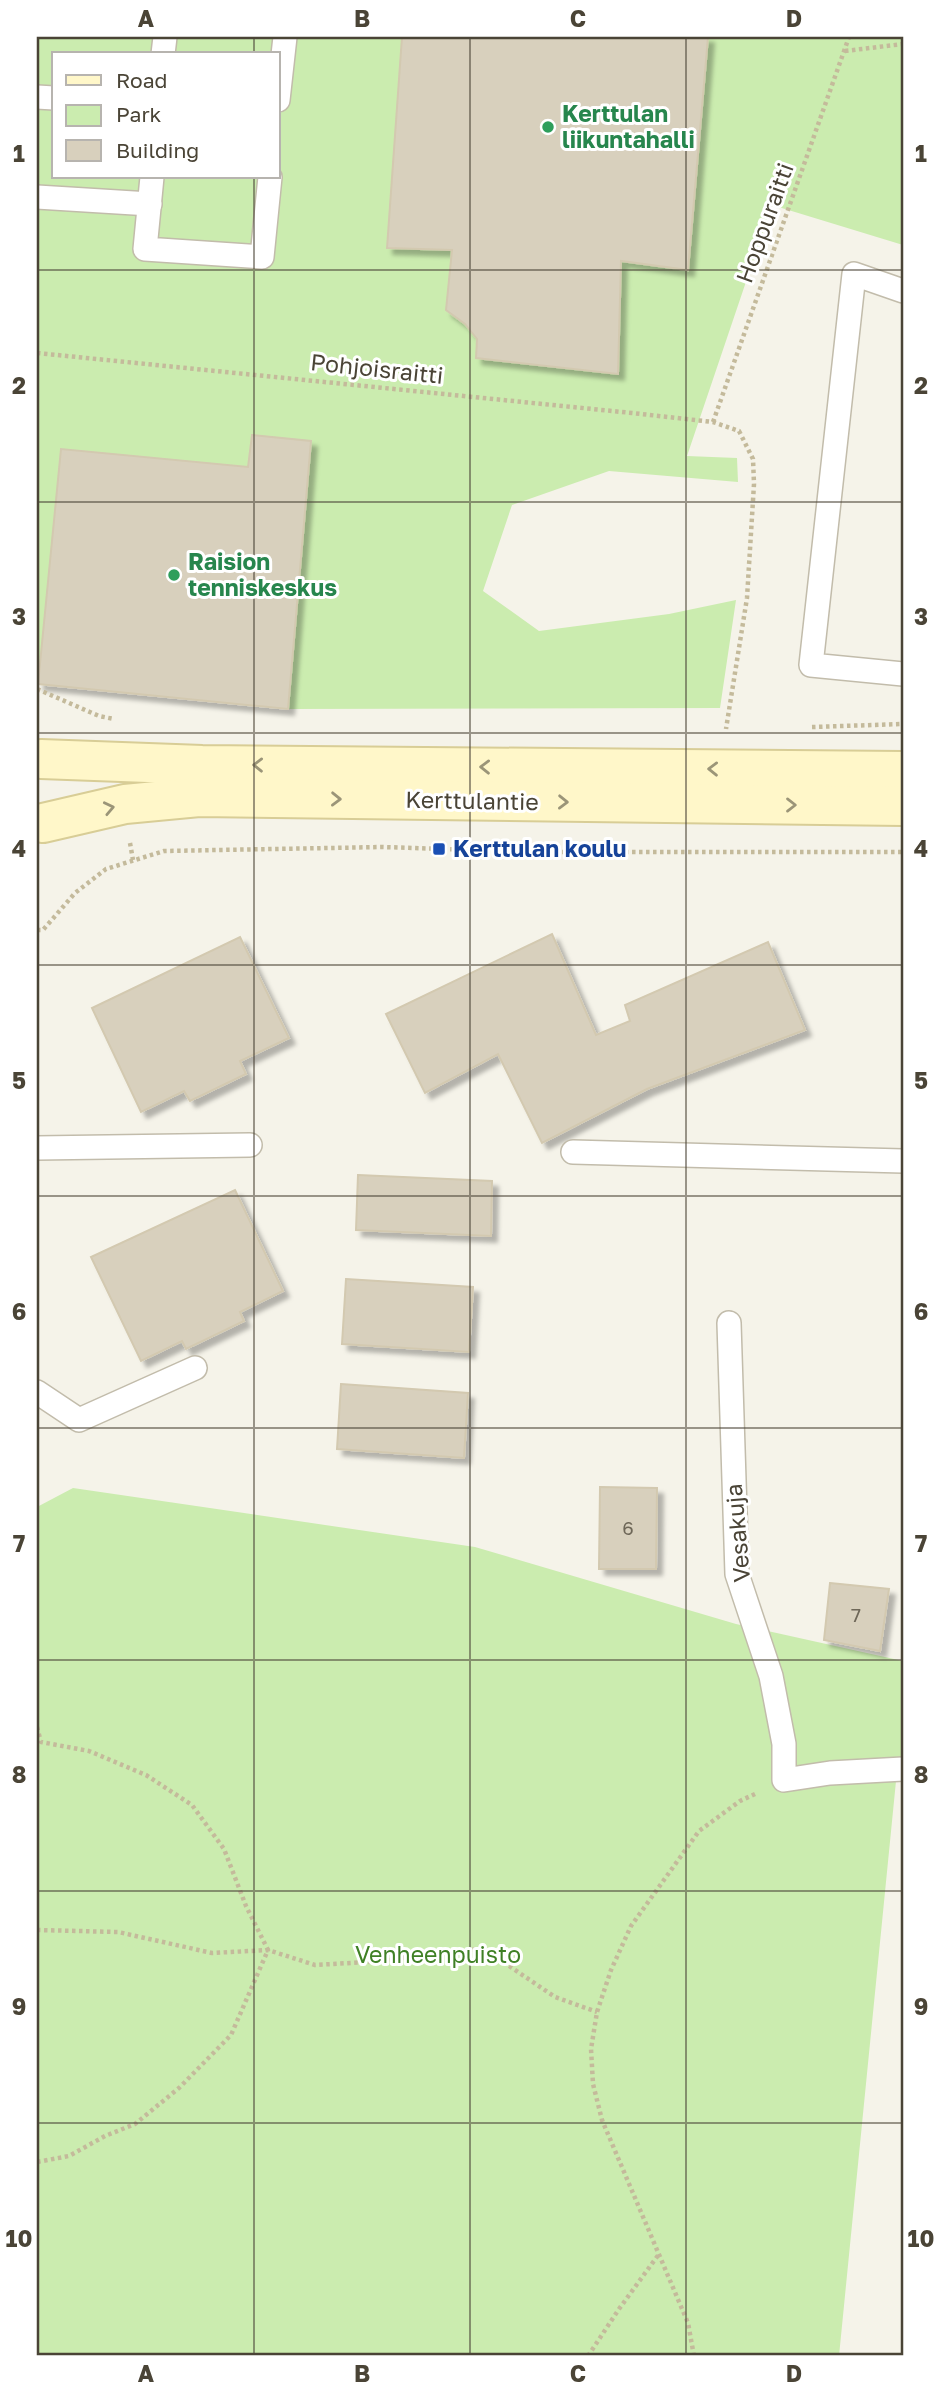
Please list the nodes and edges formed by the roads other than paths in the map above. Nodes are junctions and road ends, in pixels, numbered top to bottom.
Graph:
1 (285, 37) edge
2 (280, 82) edge
3 (152, 178) edge
4 (270, 178) edge
5 (37, 197) edge
6 (150, 204) junction
7 (903, 290) edge
8 (903, 674) edge
9 (39, 756) edge
10 (903, 771) edge
11 (903, 806) edge
12 (40, 828) edge
13 (250, 1145) dead end
14 (37, 1148) edge
15 (573, 1152) dead end
16 (903, 1161) edge
17 (729, 1323) dead end
18 (195, 1368) dead end
19 (37, 1392) edge
20 (903, 1769) edge

1 - 2 lane
3 - 6 lane
4 - 6 lane
5 - 6 lane
7 - 8 lane
10 -> 9 street, Kerttulantie
9 - 12 street
12 -> 11 street, Kerttulantie
13 - 14 lane
15 - 16 lane
17 - 20 lane, Vesakuja
18 - 19 lane

